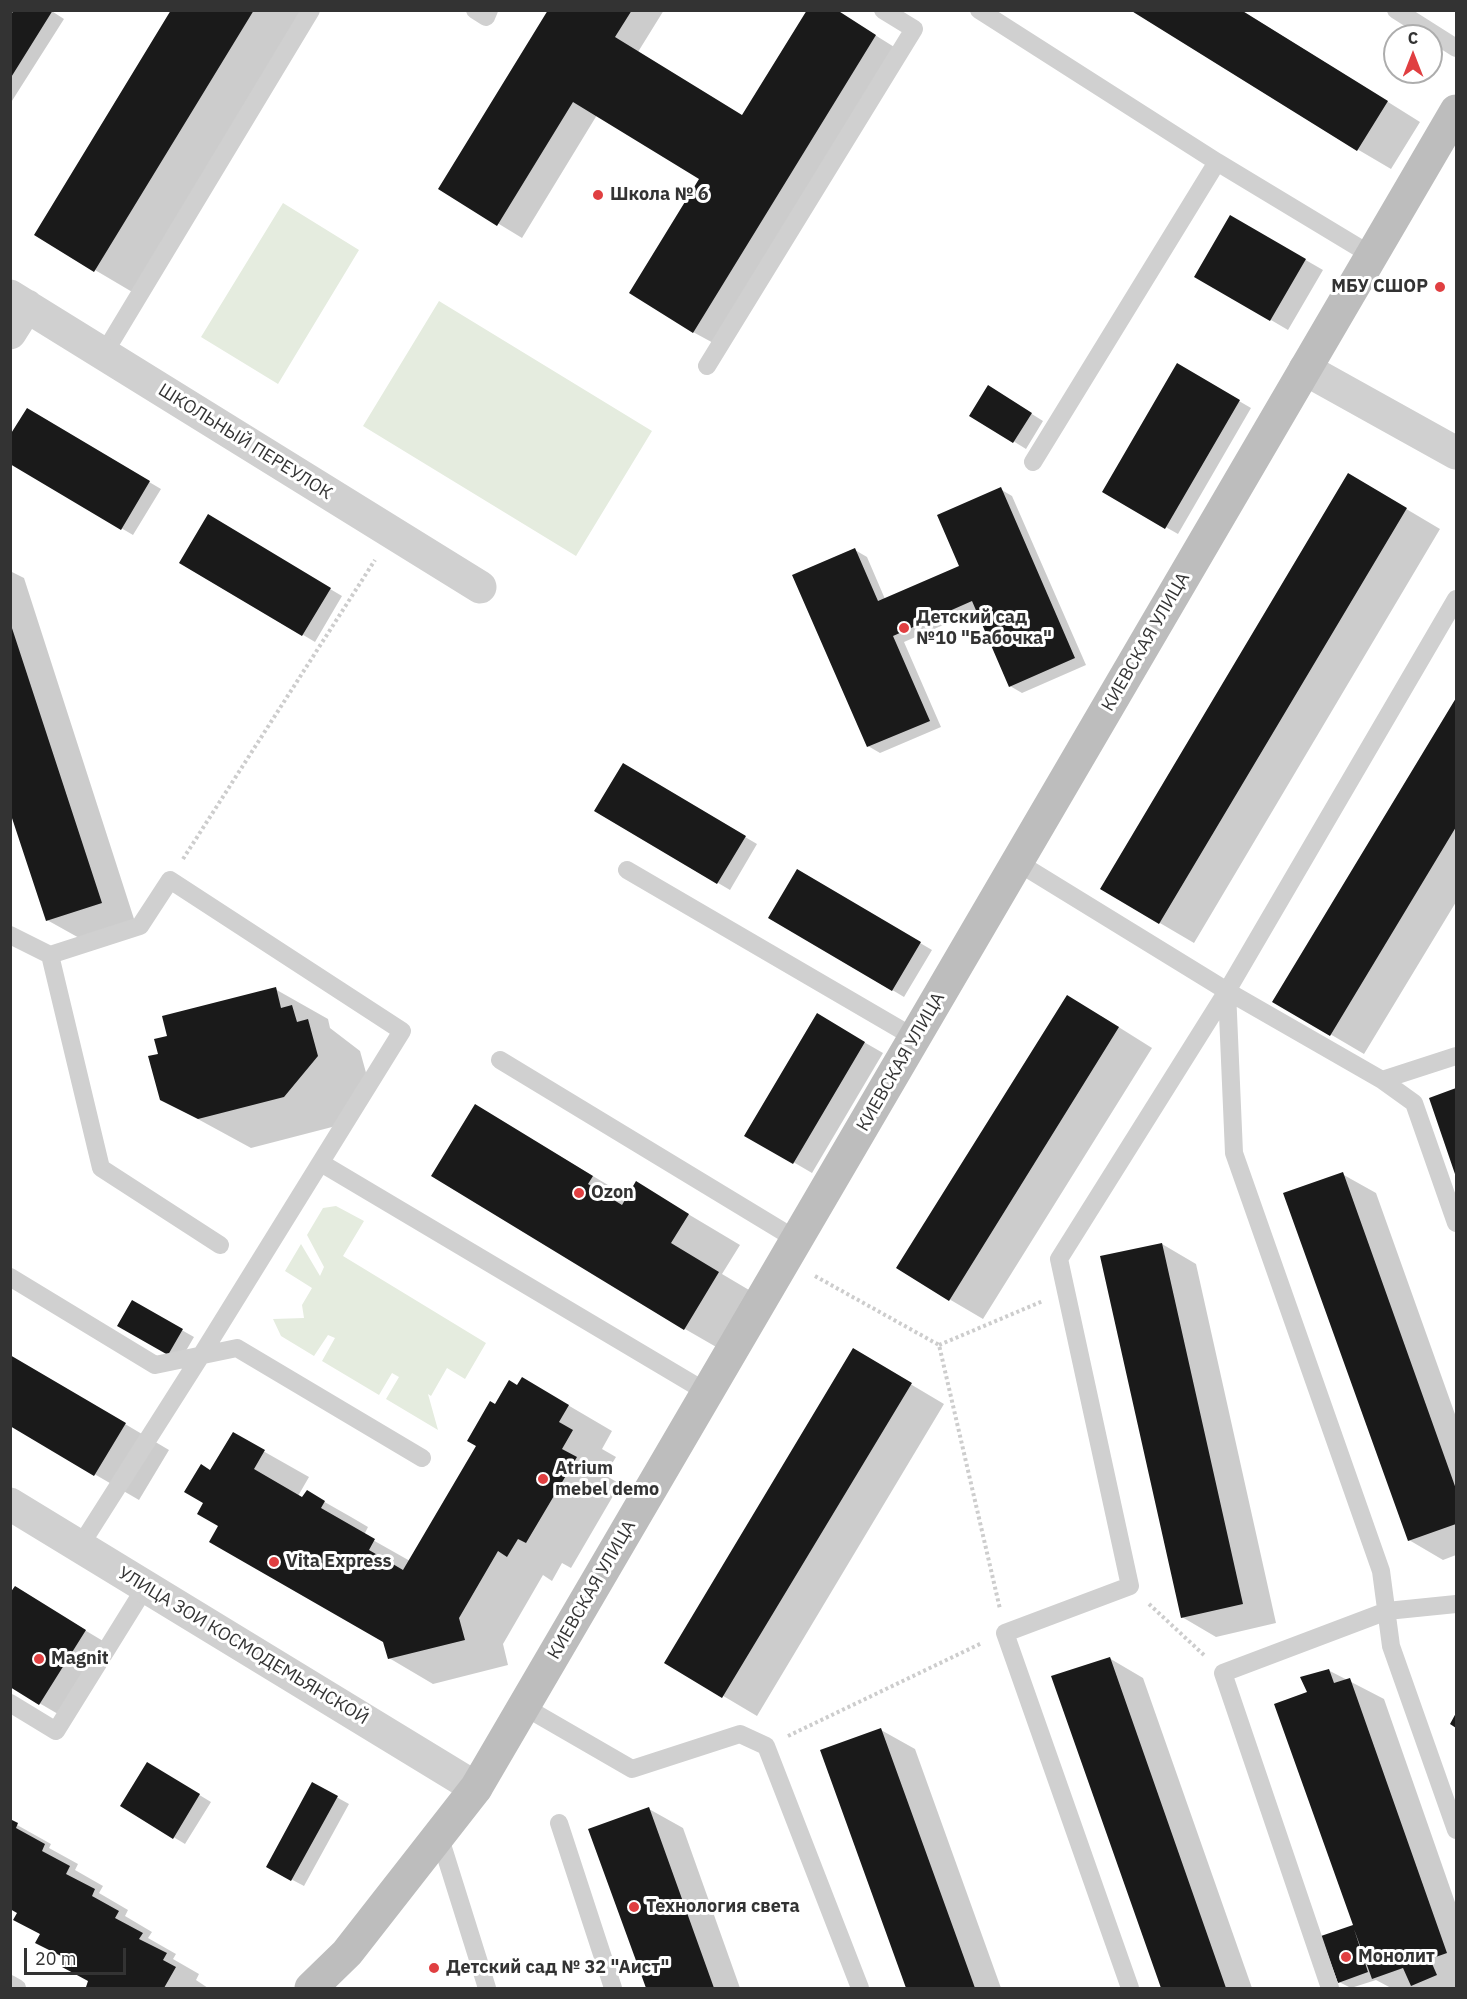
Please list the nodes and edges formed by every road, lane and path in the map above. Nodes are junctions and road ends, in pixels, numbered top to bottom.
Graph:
1 (311, 10) edge
2 (476, 10) edge
3 (489, 10) edge
4 (883, 10) edge
5 (979, 10) edge
6 (1396, 10) edge
7 (1456, 48) edge
8 (1456, 111) edge
9 (1217, 162) junction
10 (1371, 255) junction
11 (16, 312) edge
12 (103, 355) junction
13 (707, 366) dead end
14 (1305, 369) junction
15 (1456, 453) edge
16 (1033, 462) dead end
17 (393, 533) junction
18 (480, 587) dead end
19 (1456, 599) edge
20 (1017, 862) junction
21 (627, 870) dead end
22 (170, 880) junction
23 (10, 935) edge
24 (50, 955) junction
25 (1227, 991) junction
26 (915, 1038) junction
27 (1456, 1056) edge
28 (500, 1060) dead end
29 (1382, 1080) junction
30 (321, 1163) junction
31 (1456, 1223) edge
32 (220, 1245) dead end
33 (791, 1250) junction
34 (10, 1278) edge
35 (1066, 1290) junction
36 (939, 1345) junction
37 (202, 1354) junction
38 (708, 1393) junction
39 (422, 1458) dead end
40 (10, 1504) edge
41 (80, 1546) junction
42 (146, 1586) junction
43 (1130, 1586) junction
44 (1456, 1604) edge
45 (1387, 1611) junction
46 (1005, 1633) junction
47 (1223, 1673) junction
48 (10, 1703) edge
49 (524, 1706) junction
50 (766, 1746) junction
51 (476, 1788) junction
52 (559, 1823) dead end
53 (1456, 1830) edge
54 (439, 1835) junction
55 (10, 1984) edge
56 (17, 1989) edge
57 (311, 1989) edge
58 (487, 1989) edge
59 (613, 1989) edge
60 (860, 1989) edge
61 (1130, 1989) edge
62 (1330, 1989) edge

1 - 12 lane
2 - 3 lane
4 - 13 lane
5 - 9 lane
6 - 7 lane
8 - 10 main road, КИЕВСКАЯ УЛИЦА
9 - 10 lane
9 - 16 lane
10 - 14 main road, КИЕВСКАЯ УЛИЦА
11 - 12 street, ШКОЛЬНЫЙ ПЕРЕУЛОК
12 - 17 street, ШКОЛЬНЫЙ ПЕРЕУЛОК
14 - 15 street
14 - 20 main road, КИЕВСКАЯ УЛИЦА
17 - 18 street, ШКОЛЬНЫЙ ПЕРЕУЛОК
17 - 22 path
19 - 25 lane
20 - 25 lane
20 - 26 main road, КИЕВСКАЯ УЛИЦА
21 - 26 lane
22 - 24 lane
22 - 30 lane
23 - 24 lane
24 - 32 lane
25 - 29 lane
25 - 35 lane
25 - 45 lane
26 - 33 main road, КИЕВСКАЯ УЛИЦА
27 - 29 lane
28 - 33 lane
29 - 31 lane
30 - 37 lane
30 - 38 lane
33 - 36 path
33 - 38 main road, КИЕВСКАЯ УЛИЦА
34 - 37 lane
35 - 36 path
35 - 43 lane
36 - 46 path
37 - 39 lane
37 - 41 lane
38 - 49 main road, КИЕВСКАЯ УЛИЦА
40 - 41 street, УЛИЦА ЗОИ КОСМОДЕМЬЯНСКОЙ
41 - 42 street, УЛИЦА ЗОИ КОСМОДЕМЬЯНСКОЙ
42 - 48 lane
42 - 51 street, УЛИЦА ЗОИ КОСМОДЕМЬЯНСКОЙ
43 - 46 lane
43 - 47 path
44 - 45 lane
45 - 47 lane
45 - 53 lane
46 - 50 path
46 - 61 lane
47 - 62 lane
49 - 50 lane
49 - 51 main road, КИЕВСКАЯ УЛИЦА
50 - 60 lane
51 - 54 main road, КИЕВСКАЯ УЛИЦА
52 - 59 lane
54 - 57 main road, КИЕВСКАЯ УЛИЦА
54 - 58 lane
55 - 56 lane

